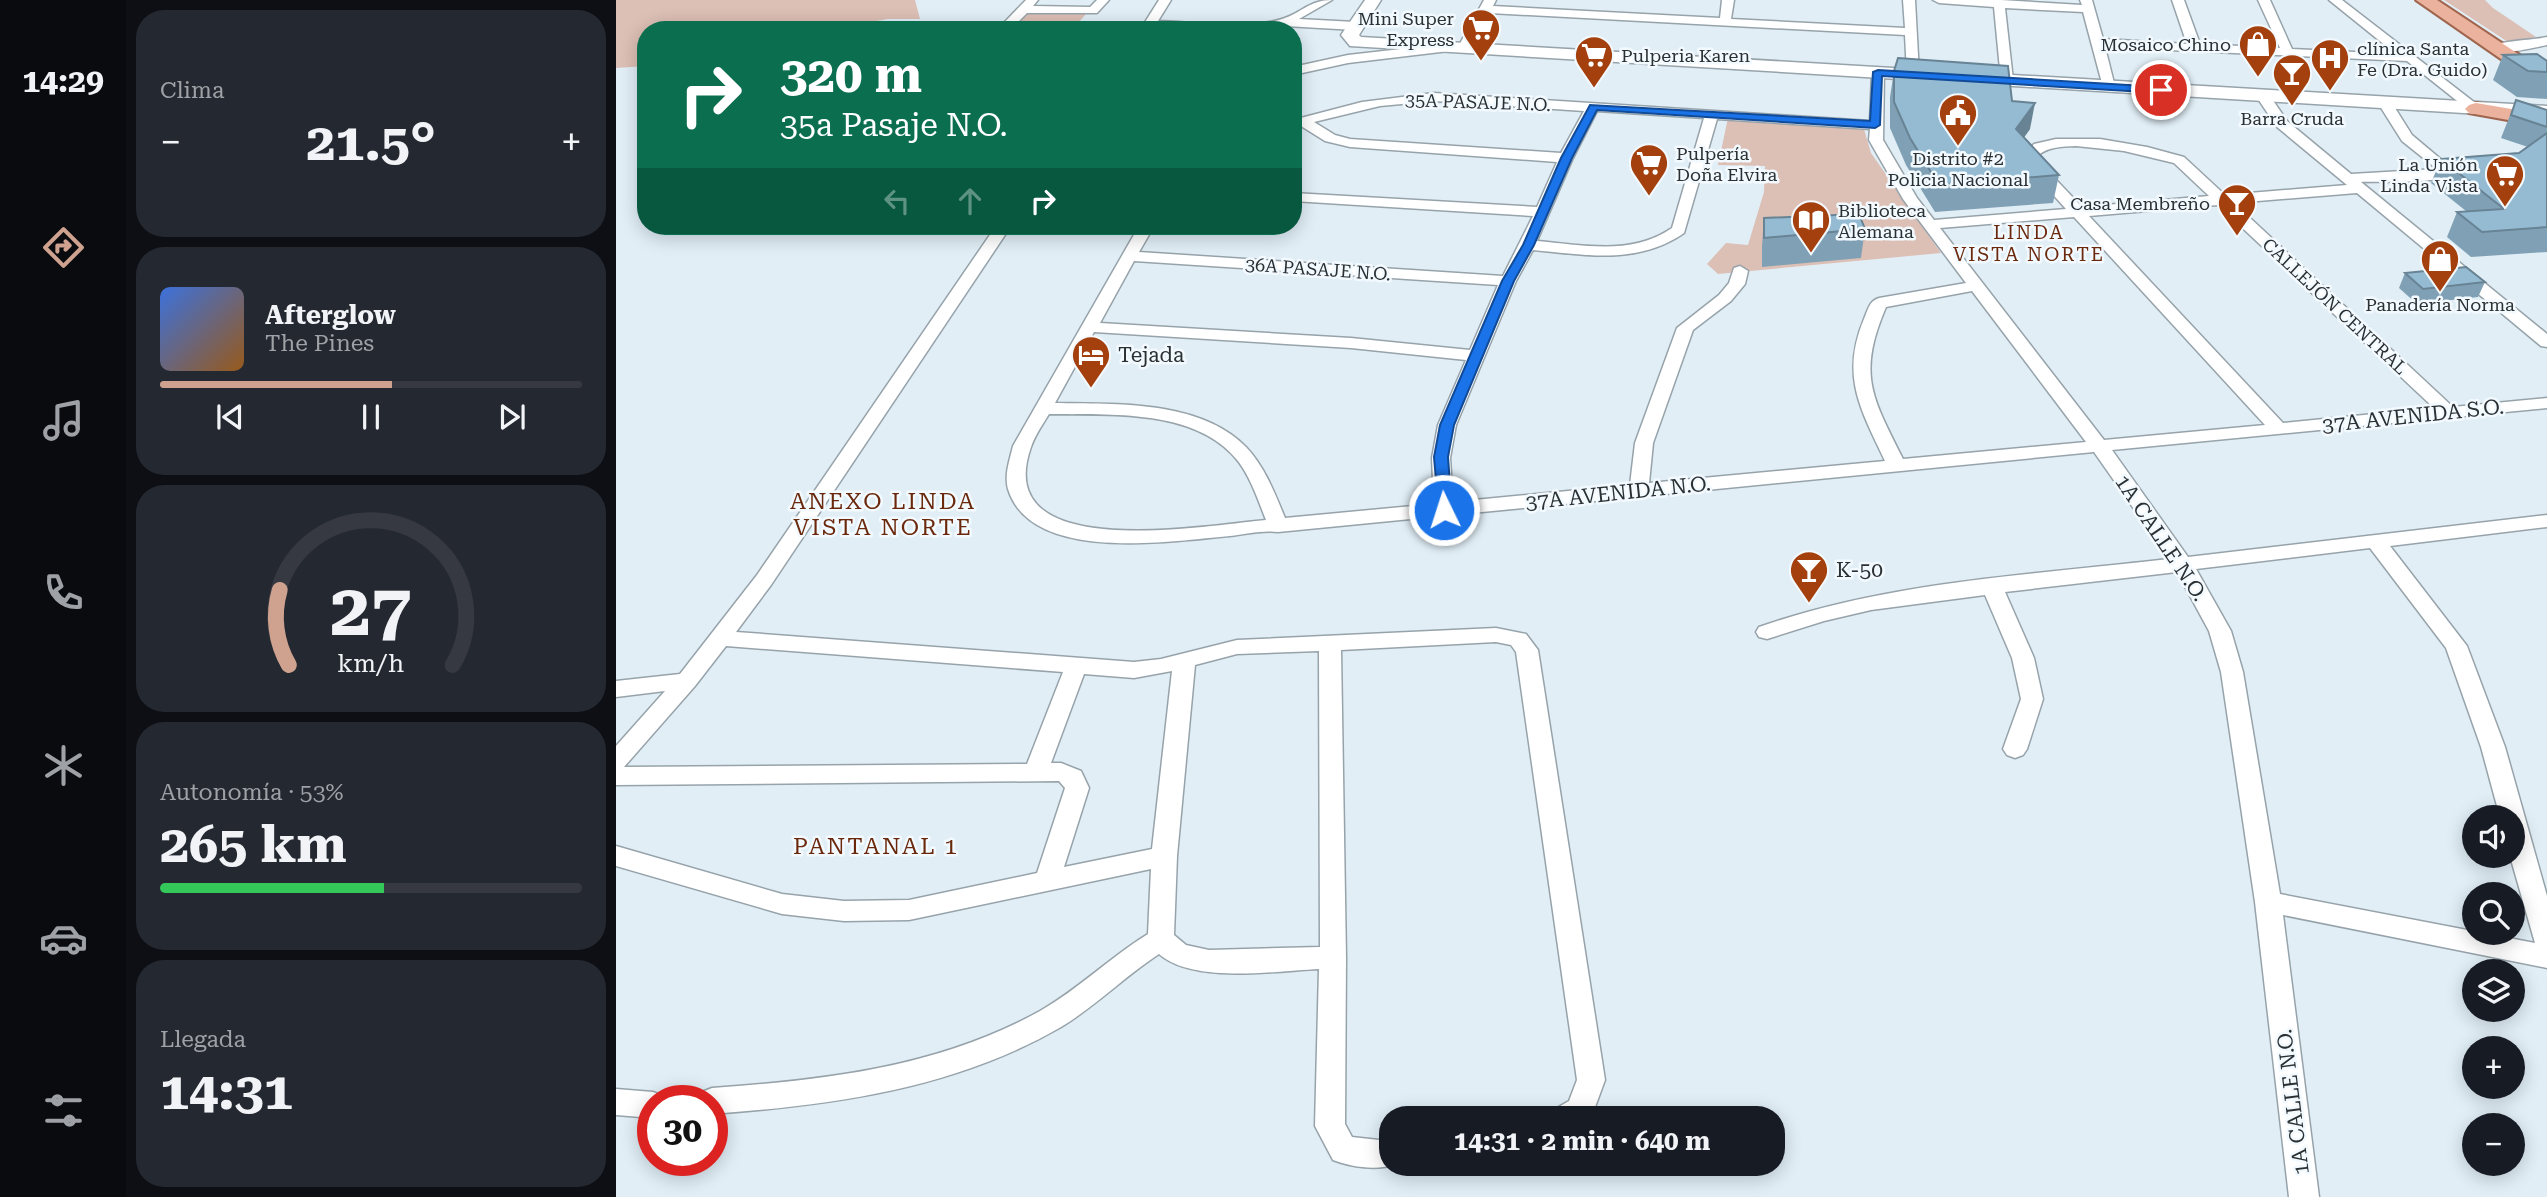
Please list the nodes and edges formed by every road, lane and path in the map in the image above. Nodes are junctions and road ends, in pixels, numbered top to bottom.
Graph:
1 (1103, 0) edge
2 (1165, 0) edge
3 (1326, 0) edge
4 (1372, 0) edge
5 (1728, 0) edge
6 (1909, 0) edge
7 (1939, 0) edge
8 (2178, 0) edge
9 (2264, 0) edge
10 (2335, 0) edge
11 (2425, 0) edge
12 (1999, 3) junction
13 (1028, 4) edge
14 (2087, 4) edge
15 (1487, 5) edge
16 (1012, 21) edge
17 (1152, 21) edge
18 (1287, 21) edge
19 (1725, 22) junction
20 (1302, 26) edge
21 (1910, 32) junction
22 (1357, 41) junction
23 (2547, 41) edge
24 (2099, 43) junction
25 (2495, 47) junction
26 (2195, 48) junction
27 (1463, 49) junction
28 (2287, 53) junction
29 (2412, 58) junction
30 (1302, 67) edge
31 (1878, 72) junction
32 (1913, 74) junction
33 (2007, 80) junction
34 (2547, 82) edge
35 (2109, 87) junction
36 (2263, 96) junction
37 (2385, 103) junction
38 (1593, 107) junction
39 (2476, 109) junction
40 (2547, 112) edge
41 (1712, 114) junction
42 (2547, 121) edge
43 (1302, 122) edge
44 (1302, 125) edge
45 (1875, 125) junction
46 (1566, 158) junction
47 (2354, 183) junction
48 (1302, 198) edge
49 (2221, 200) junction
50 (1543, 212) junction
51 (2078, 213) junction
52 (1928, 225) junction
53 (997, 235) edge
54 (1141, 235) edge
55 (1528, 245) junction
56 (1128, 256) junction
57 (1740, 271) dead end
58 (1508, 281) junction
59 (1976, 286) junction
60 (1090, 327) junction
61 (2547, 342) edge
62 (1475, 356) junction
63 (2547, 403) edge
64 (1044, 408) junction
65 (2448, 412) junction
66 (2279, 429) junction
67 (2099, 446) junction
68 (1897, 466) junction
69 (1639, 491) junction
70 (1444, 510) junction
71 (2547, 521) edge
72 (1278, 526) junction
73 (2376, 542) junction
74 (2184, 566) junction
75 (1992, 587) junction
76 (1767, 632) dead end
77 (721, 638) junction
78 (1331, 644) junction
79 (1184, 663) junction
80 (1076, 666) junction
81 (687, 681) junction
82 (618, 690) edge
83 (2015, 749) dead end
84 (616, 761) edge
85 (1036, 771) junction
86 (616, 776) edge
87 (2509, 805) edge
88 (616, 856) edge
89 (1164, 856) junction
90 (2525, 862) edge
91 (1047, 882) junction
92 (2268, 902) junction
93 (1161, 939) junction
94 (2547, 942) edge
95 (2547, 957) edge
96 (1333, 958) junction
97 (728, 1100) edge
98 (616, 1102) edge
99 (637, 1104) edge
100 (1581, 1106) edge
101 (1379, 1154) edge
102 (2304, 1197) edge

1 - 13 street
2 - 17 street
3 - 18 street
4 - 22 main road
5 - 19 street
6 - 21 street
7 - 12 street
8 - 26 street
9 - 28 street
10 - 29 street
11 - 25 main road
12 - 14 street
12 - 33 street
13 - 16 street
14 - 24 street
15 - 19 street
15 - 27 street
19 - 21 street
20 - 22 street
21 - 32 street
22 - 27 main road
22 - 30 street
23 - 25 street
24 - 26 street
24 - 35 street
25 - 34 main road
26 - 28 street
27 - 31 main road
28 - 29 street
29 - 39 street
31 - 32 main road
31 - 45 street, 1A CALLE N.O.
32 - 33 main road
33 - 35 main road
35 - 36 main road
36 - 37 main road
36 - 47 street
37 - 39 main road
37 - 47 street
38 - 41 street, 35A PASAJE N.O.
38 - 43 street, 35A PASAJE N.O.
38 - 46 street
39 - 40 main road
39 - 42 main road
41 - 45 street, 35A PASAJE N.O.
41 - 55 street
44 - 46 street
45 - 52 street, 1A CALLE N.O.
46 - 50 street
47 - 49 street
47 - 61 street
48 - 50 street
49 - 51 street
49 - 51 street
49 - 65 street, CALLEJÓN CENTRAL
50 - 55 street
51 - 52 street
51 - 66 street
52 - 59 street, 1A CALLE N.O.
53 - 77 street
54 - 56 street
55 - 58 street
56 - 58 street, 36A PASAJE N.O.
56 - 60 street
57 - 69 street
58 - 62 street
59 - 67 street, 1A CALLE N.O.
59 - 68 street
60 - 62 street
60 - 64 street
62 - 70 street
63 - 65 street, 37A AVENIDA S.O.
64 - 72 street
64 - 72 street, 37A AVENIDA N.O.
65 - 66 street, 37A AVENIDA S.O.
66 - 67 street, 37A AVENIDA N.O.
67 - 68 street, 37A AVENIDA N.O.
67 - 74 street, 1A CALLE N.O.
68 - 69 street, 37A AVENIDA N.O.
69 - 70 street, 37A AVENIDA N.O.
70 - 72 street, 37A AVENIDA N.O.
71 - 73 street
73 - 74 street
73 - 87 street
74 - 75 street
74 - 92 street, 1A CALLE N.O.
75 - 76 street
75 - 83 street
77 - 80 street
77 - 81 street
78 - 79 street
78 - 96 street
78 - 100 street
79 - 80 street
79 - 89 street
80 - 85 street
81 - 82 street
81 - 84 street
85 - 86 street
85 - 91 street
88 - 91 street
89 - 91 street
89 - 93 street
90 - 94 street
92 - 95 street
92 - 102 street, 1A CALLE N.O.
93 - 96 street
93 - 97 street
96 - 101 street
98 - 99 street

